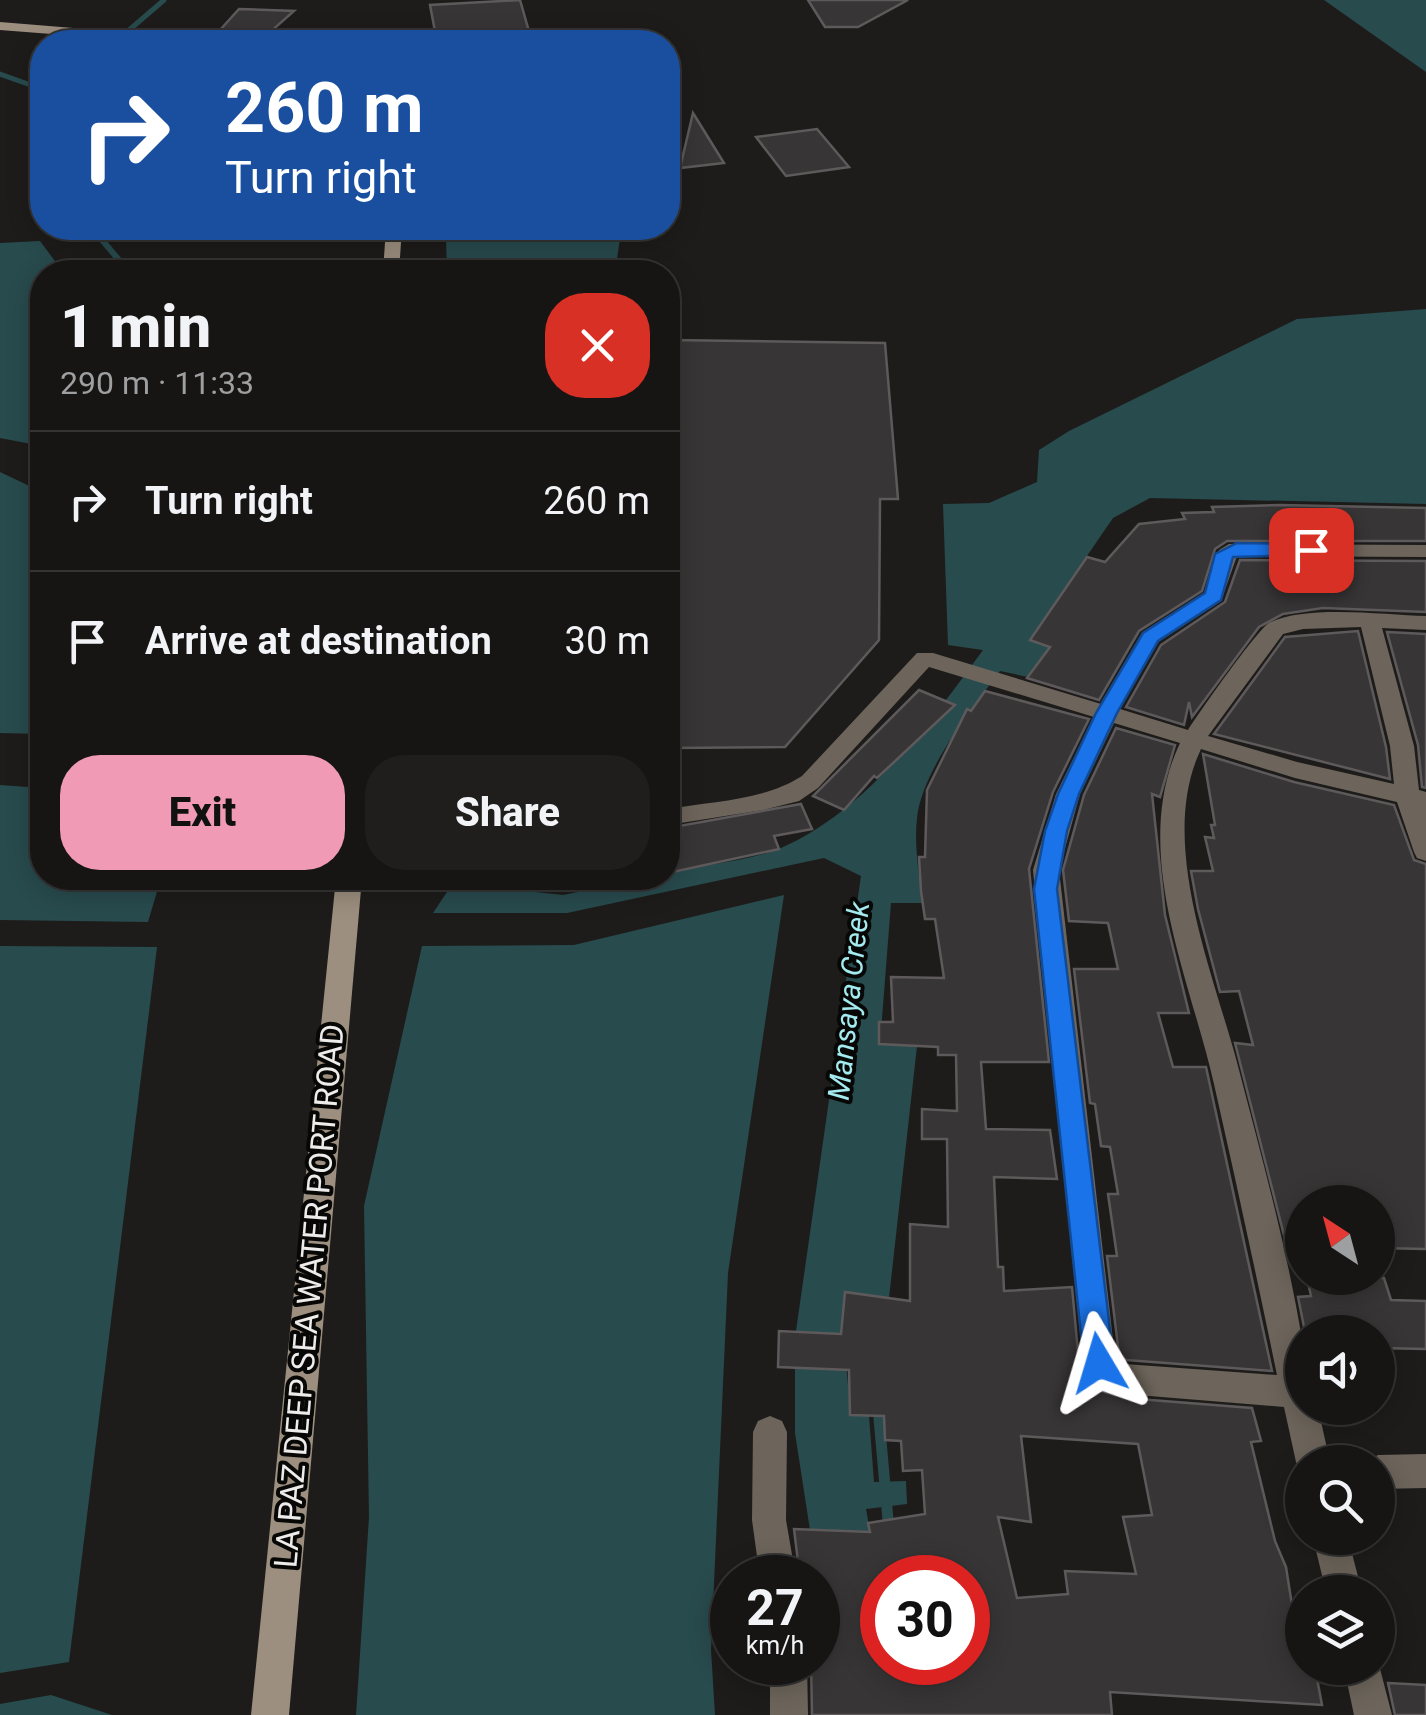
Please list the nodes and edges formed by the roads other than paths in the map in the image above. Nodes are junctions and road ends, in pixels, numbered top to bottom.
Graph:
1 (0, 26) edge
2 (49, 30) edge
3 (1426, 551) edge
4 (1370, 622) junction
5 (1426, 622) edge
6 (1107, 713) junction
7 (1193, 738) junction
8 (1417, 799) edge
9 (680, 816) edge
10 (1426, 852) edge
11 (348, 890) edge
12 (1285, 1329) edge
13 (1285, 1391) edge
14 (770, 1432) dead end
15 (1426, 1471) edge
16 (1395, 1472) edge
17 (774, 1555) edge
18 (788, 1685) edge
19 (1366, 1685) edge
20 (270, 1715) edge
21 (789, 1715) edge
22 (1373, 1715) edge

1 - 2 main road
3 - 6 street
4 - 5 street
4 - 7 street
4 - 8 street
6 - 7 street
6 - 9 street
6 - 13 street
7 - 8 street
7 - 12 street
8 - 10 street
11 - 20 main road, LA PAZ DEEP SEA WATER PORT ROAD
14 - 17 street
15 - 16 street
18 - 21 street
19 - 22 street

